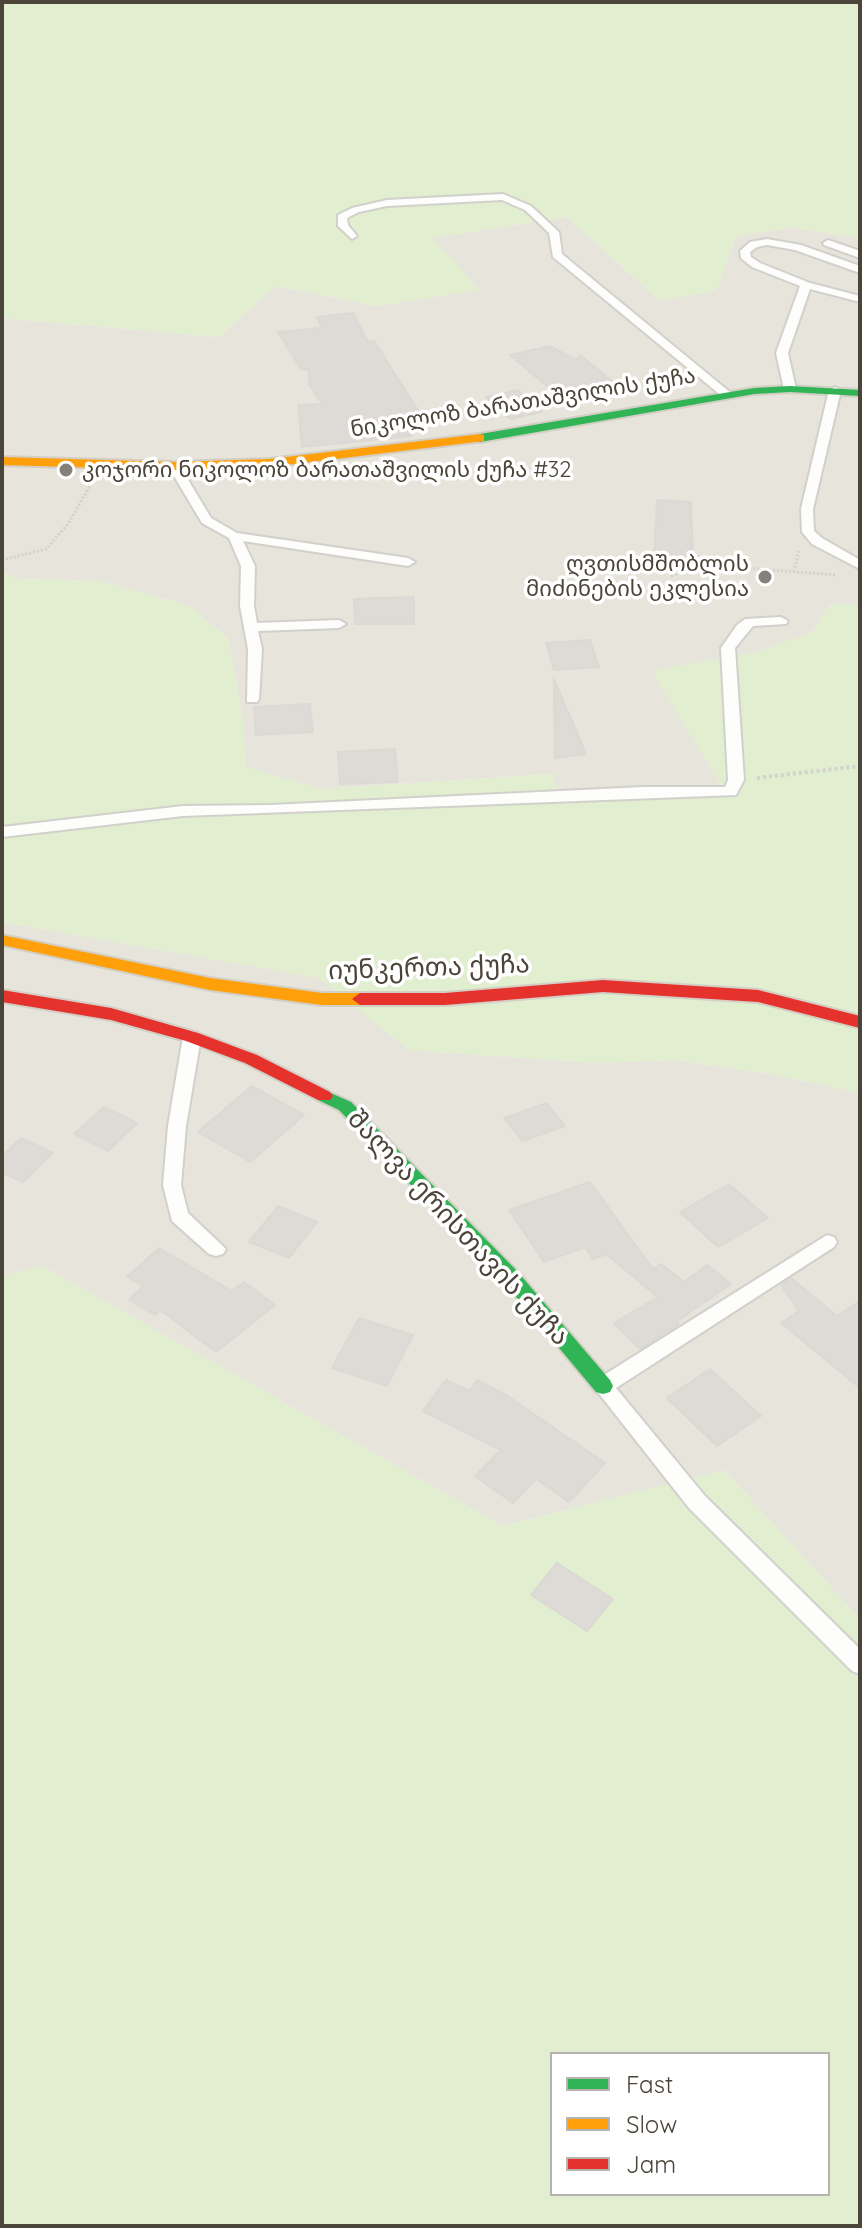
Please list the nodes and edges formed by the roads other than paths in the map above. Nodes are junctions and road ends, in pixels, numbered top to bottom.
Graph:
1 (352, 236) dead end
2 (828, 243) dead end
3 (860, 255) edge
4 (860, 270) edge
5 (806, 285) junction
6 (860, 299) edge
7 (790, 389) junction
8 (835, 390) junction
9 (860, 393) edge
10 (727, 395) junction
11 (2, 461) edge
12 (174, 466) junction
13 (234, 536) junction
14 (408, 562) dead end
15 (860, 565) edge
16 (781, 621) dead end
17 (339, 624) dead end
18 (251, 627) junction
19 (252, 699) dead end
20 (2, 832) edge
21 (2, 940) edge
22 (2, 996) edge
23 (860, 1022) edge
24 (192, 1037) junction
25 (827, 1242) dead end
26 (216, 1249) dead end
27 (603, 1386) junction
28 (860, 1664) edge

1 - 10 lane
2 - 3 lane
4 - 5 lane
5 - 6 lane
5 - 7 lane
7 - 8 street, ნიკოლოზ ბარათაშვილის ქუჩა
7 - 10 street, ნიკოლოზ ბარათაშვილის ქუჩა
8 - 9 street, ნიკოლოზ ბარათაშვილის ქუჩა
8 - 15 lane
10 - 12 street, ნიკოლოზ ბარათაშვილის ქუჩა
11 - 12 street, ნიკოლოზ ბარათაშვილის ქუჩა
12 - 13 lane
13 - 14 lane
13 - 18 lane
16 - 20 lane
17 - 18 lane
18 - 19 lane
21 - 23 street, იუნკერთა ქუჩა
22 - 24 street, შალვა ერისთავის ქუჩა
24 - 26 lane
24 - 27 street, შალვა ერისთავის ქუჩა
25 - 27 lane
27 - 28 lane

